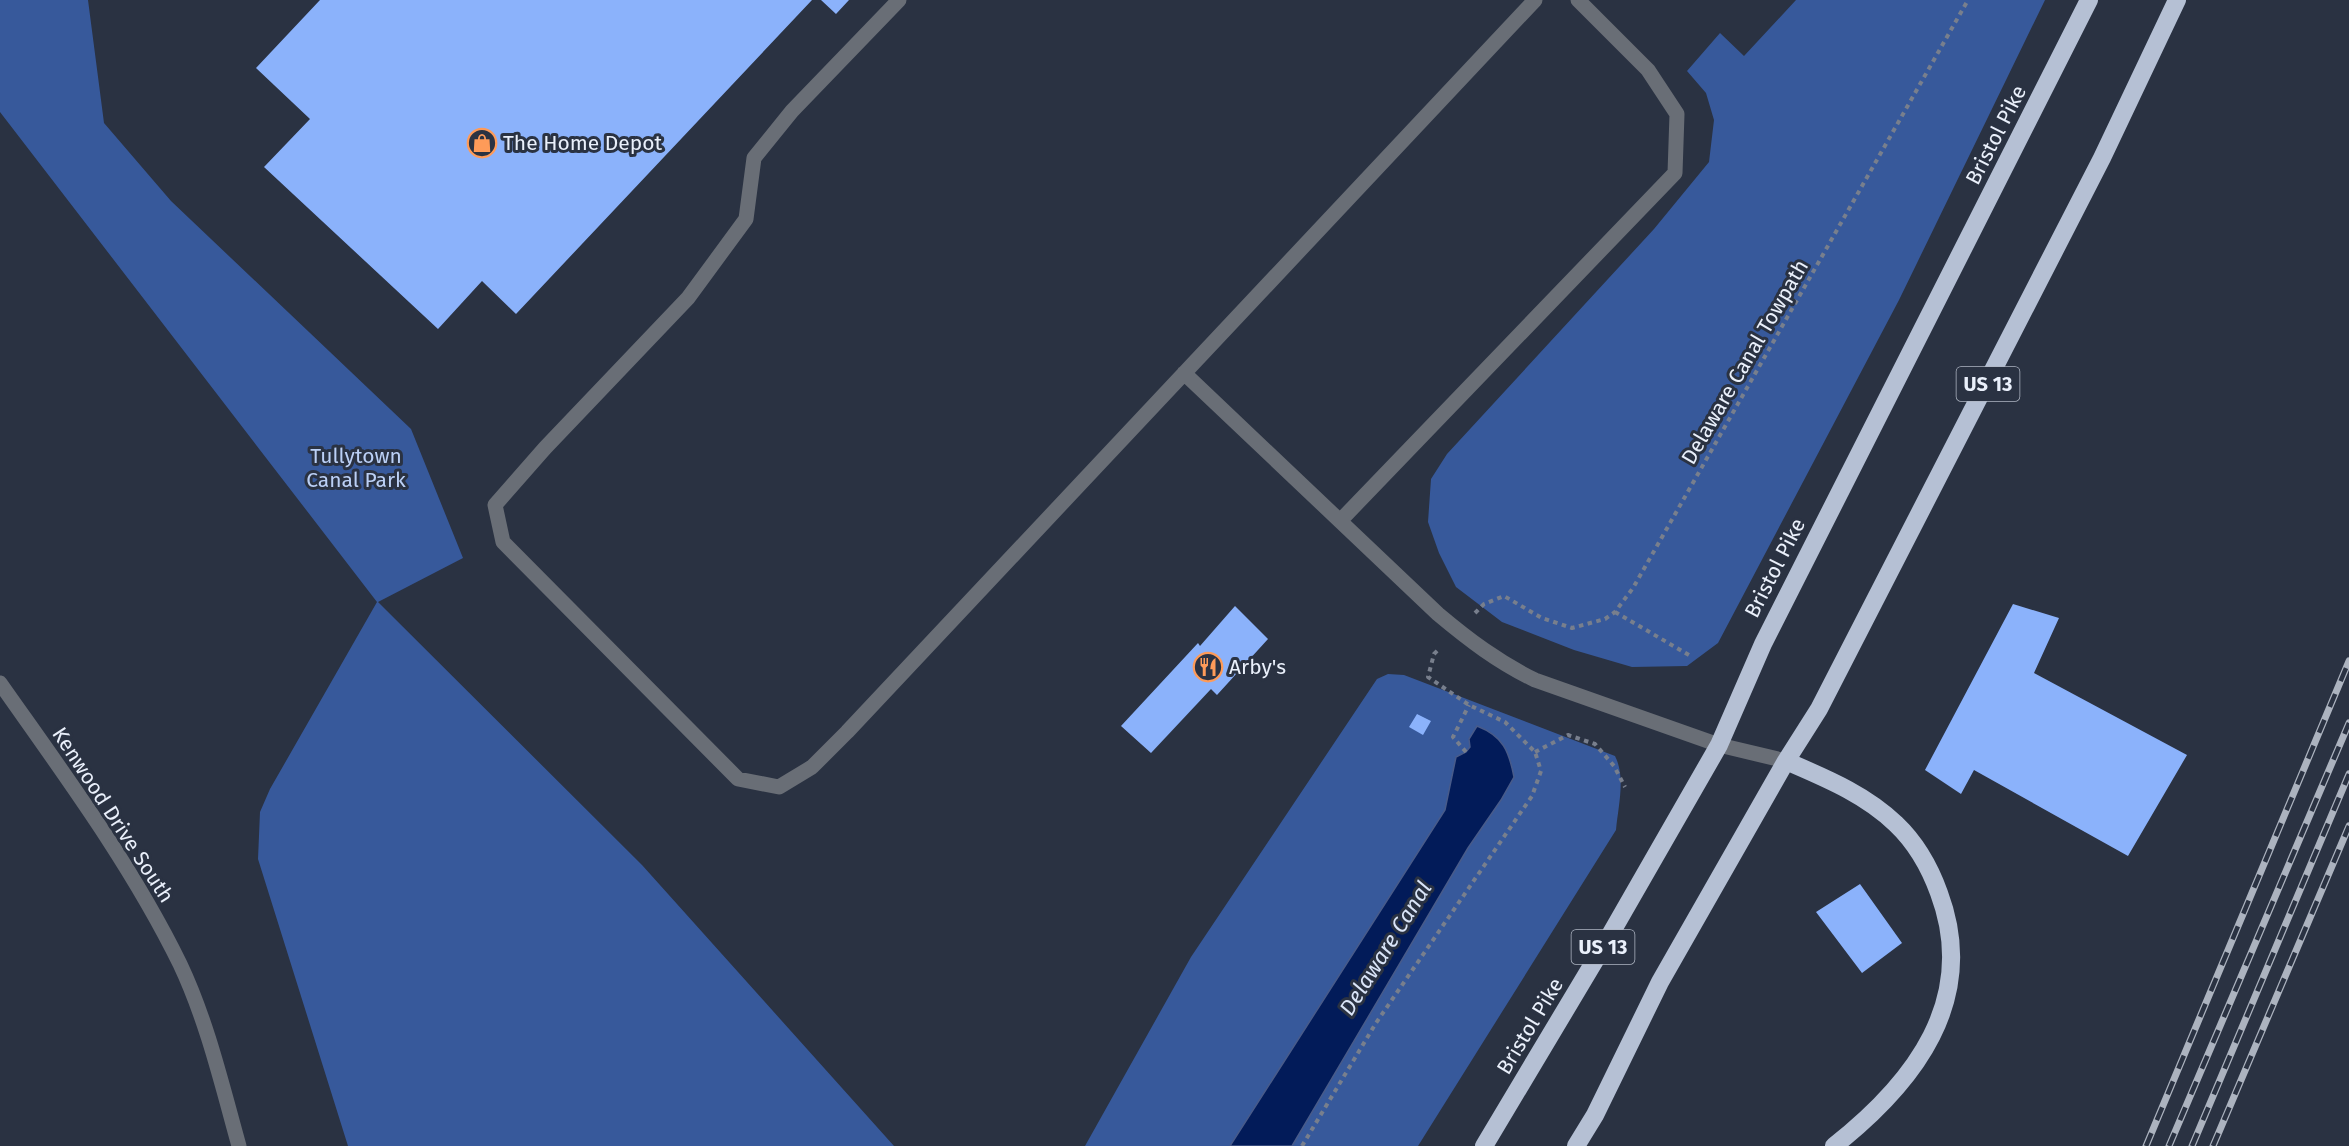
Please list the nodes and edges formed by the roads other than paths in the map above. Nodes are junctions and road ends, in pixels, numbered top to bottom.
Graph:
1 (899, 0) edge
2 (1535, 0) edge
3 (1578, 0) edge
4 (2089, 0) edge
5 (2177, 0) edge
6 (1184, 373) junction
7 (1340, 521) junction
8 (0, 683) edge
9 (1719, 746) junction
10 (1786, 761) junction
11 (239, 1146) edge
12 (1484, 1146) edge
13 (1575, 1146) edge
14 (1834, 1146) edge

1 - 6 street
2 - 6 street
3 - 7 street
4 - 9 highway, Bristol Pike / US 13
5 - 10 highway, US 13
6 - 7 street
7 - 9 street
8 - 11 street, Kenwood Drive South
9 - 10 street
9 - 12 highway, Bristol Pike / US 13
10 - 13 highway, US 13
10 - 14 highway

